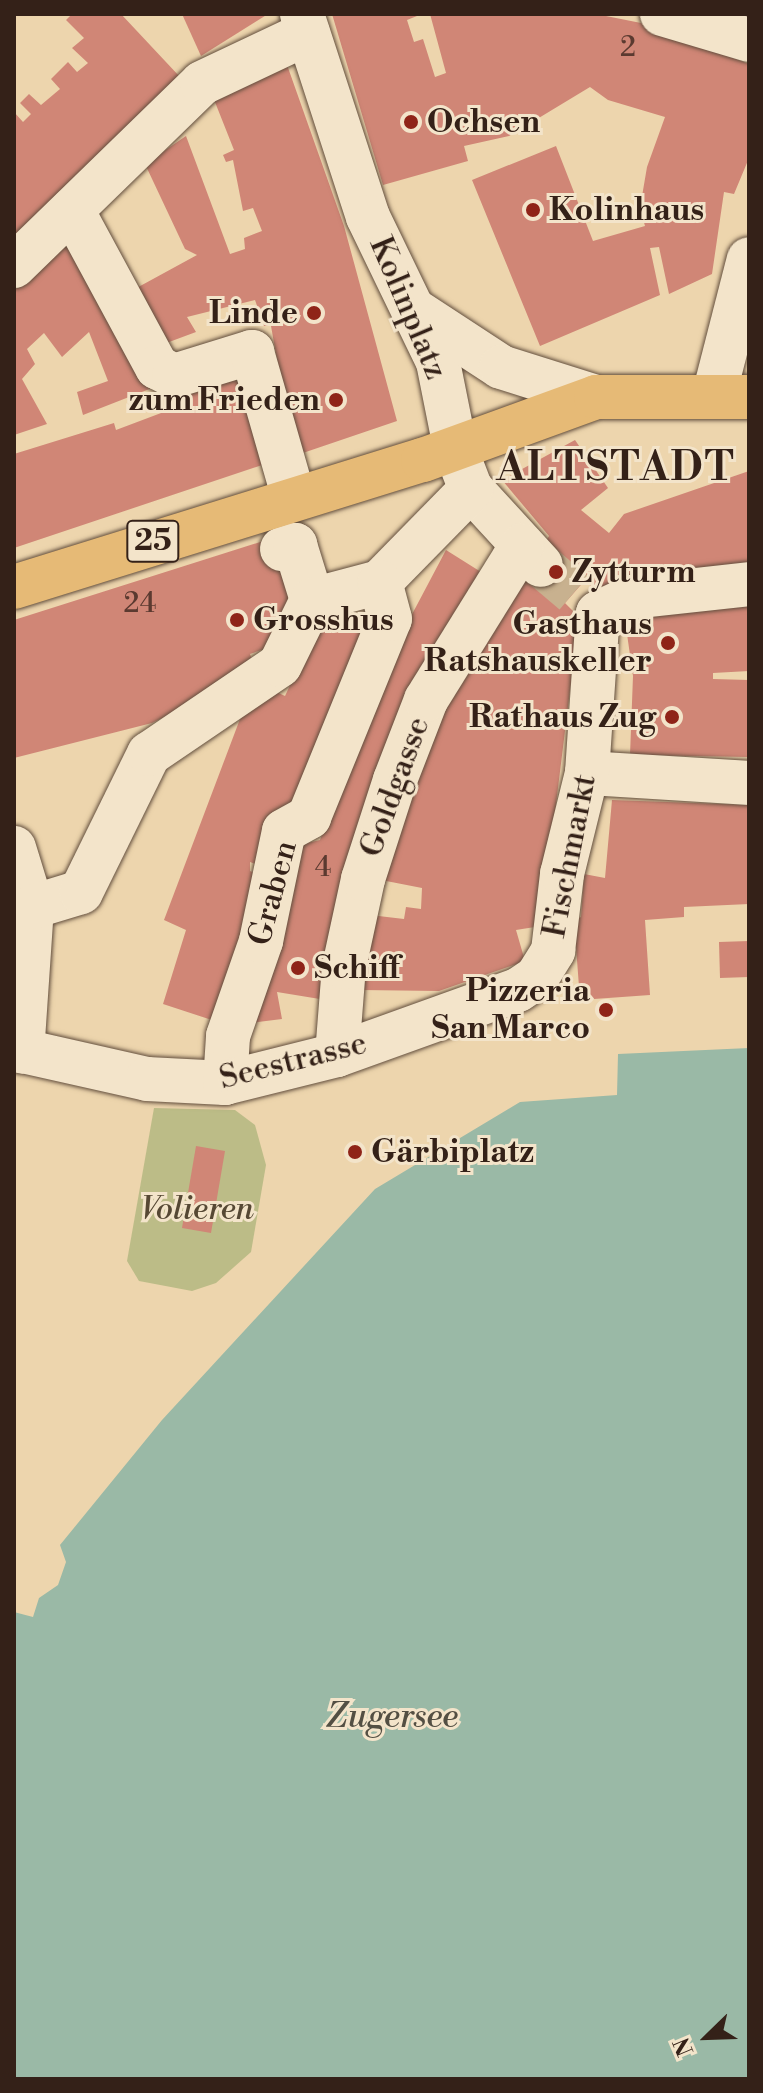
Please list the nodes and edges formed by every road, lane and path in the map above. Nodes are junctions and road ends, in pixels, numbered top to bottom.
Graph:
1 (662, 14) edge
2 (305, 24) edge
3 (749, 40) edge
4 (72, 210) junction
5 (749, 259) edge
6 (14, 266) edge
7 (415, 311) junction
8 (732, 396) edge
9 (596, 397) junction
10 (455, 447) junction
11 (471, 489) junction
12 (293, 495) junction
13 (282, 549) dead end
14 (532, 555) joint
15 (380, 582) junction
16 (749, 584) edge
17 (14, 587) edge
18 (312, 600) junction
19 (587, 773) junction
20 (749, 783) edge
21 (14, 848) edge
22 (32, 907) junction
23 (518, 990) joint
24 (18, 1051) edge
25 (337, 1055) junction
26 (225, 1083) junction

1 - 3 street
2 - 4 street
2 - 7 street, Kolinplatz
4 - 6 street
4 - 12 street
5 - 8 street
7 - 9 street
7 - 10 street, Kolinplatz
8 - 9 main road, 25
9 - 10 main road, 25
10 - 11 street, Kolinplatz
10 - 12 main road, 25
11 - 14 street, Kolinplatz
11 - 15 street
12 - 17 main road, 25
13 - 18 street
14 - 25 street, Goldgasse
15 - 18 street
15 - 26 street, Graben
16 - 19 street, Fischmarkt
18 - 22 street
19 - 20 street
19 - 23 street, Fischmarkt
21 - 22 street
22 - 24 street
23 - 25 street, Seestrasse
24 - 26 street, Seestrasse
25 - 26 street, Seestrasse

